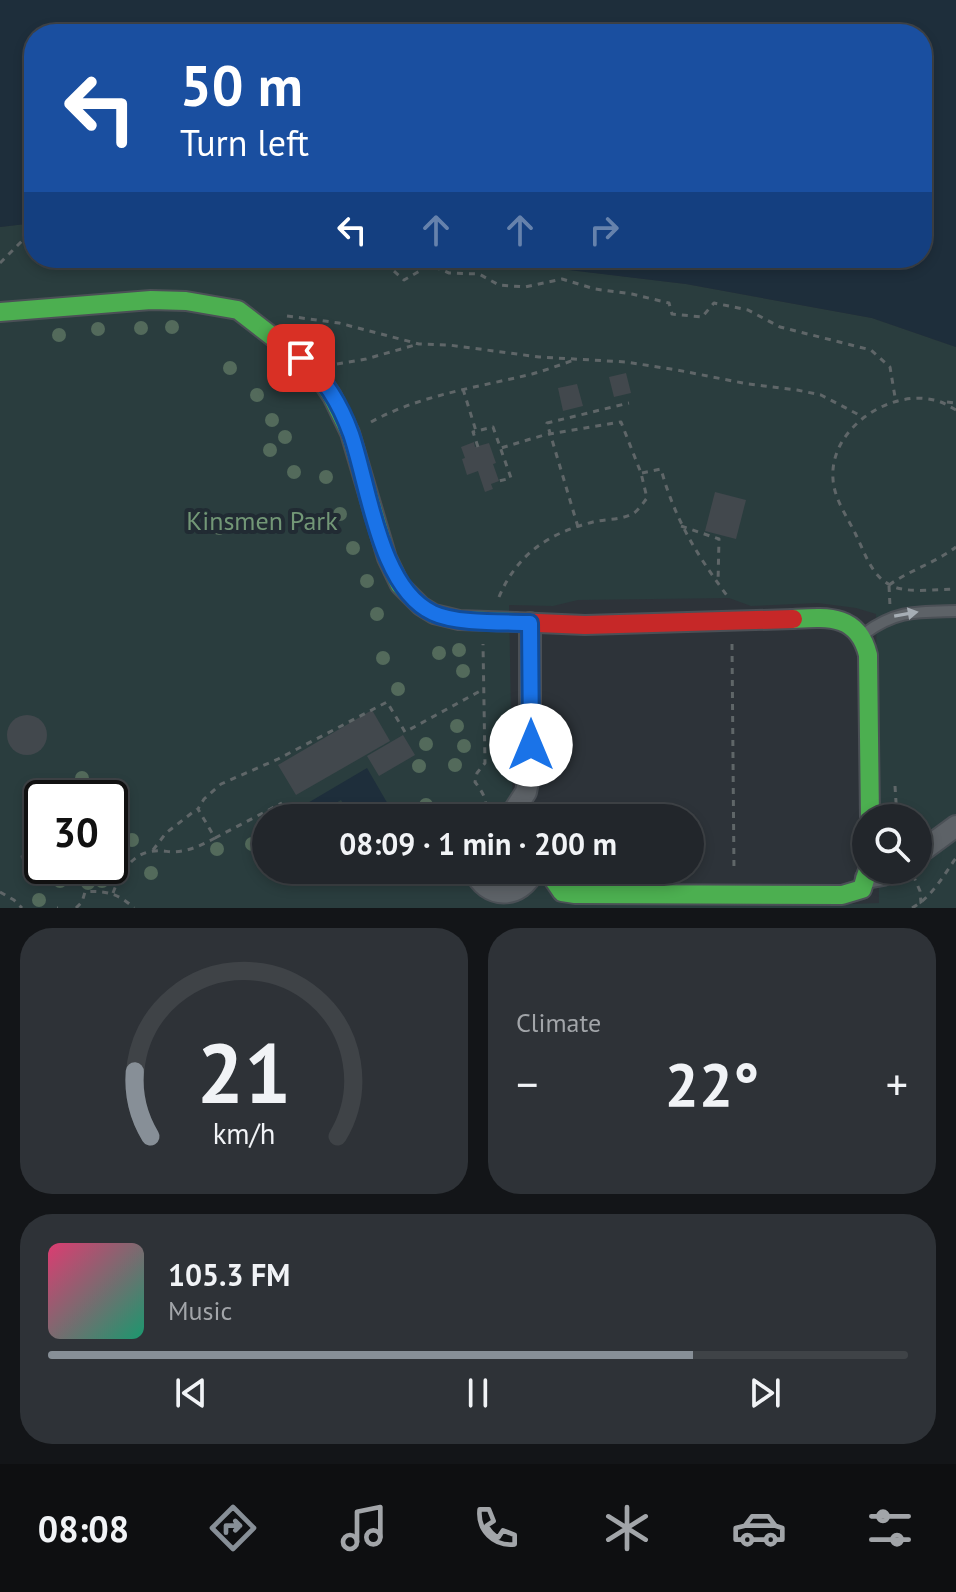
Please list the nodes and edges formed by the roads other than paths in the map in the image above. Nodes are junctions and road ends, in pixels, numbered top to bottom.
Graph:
1 (0, 312) edge
2 (956, 611) edge
3 (530, 623) junction
4 (862, 635) junction
5 (518, 804) edge
6 (870, 804) edge
7 (956, 825) edge
8 (932, 831) edge
9 (932, 843) edge
10 (482, 884) edge
11 (526, 884) edge
12 (557, 884) edge
13 (864, 884) edge
14 (561, 889) junction
15 (508, 893) junction

1 - 3 street
4 -> 2 lane
3 - 4 street
3 - 5 street
4 - 6 street
7 - 8 street
7 - 9 street
10 - 15 street
11 - 15 street
12 - 14 street
13 - 14 street
14 - 15 street

